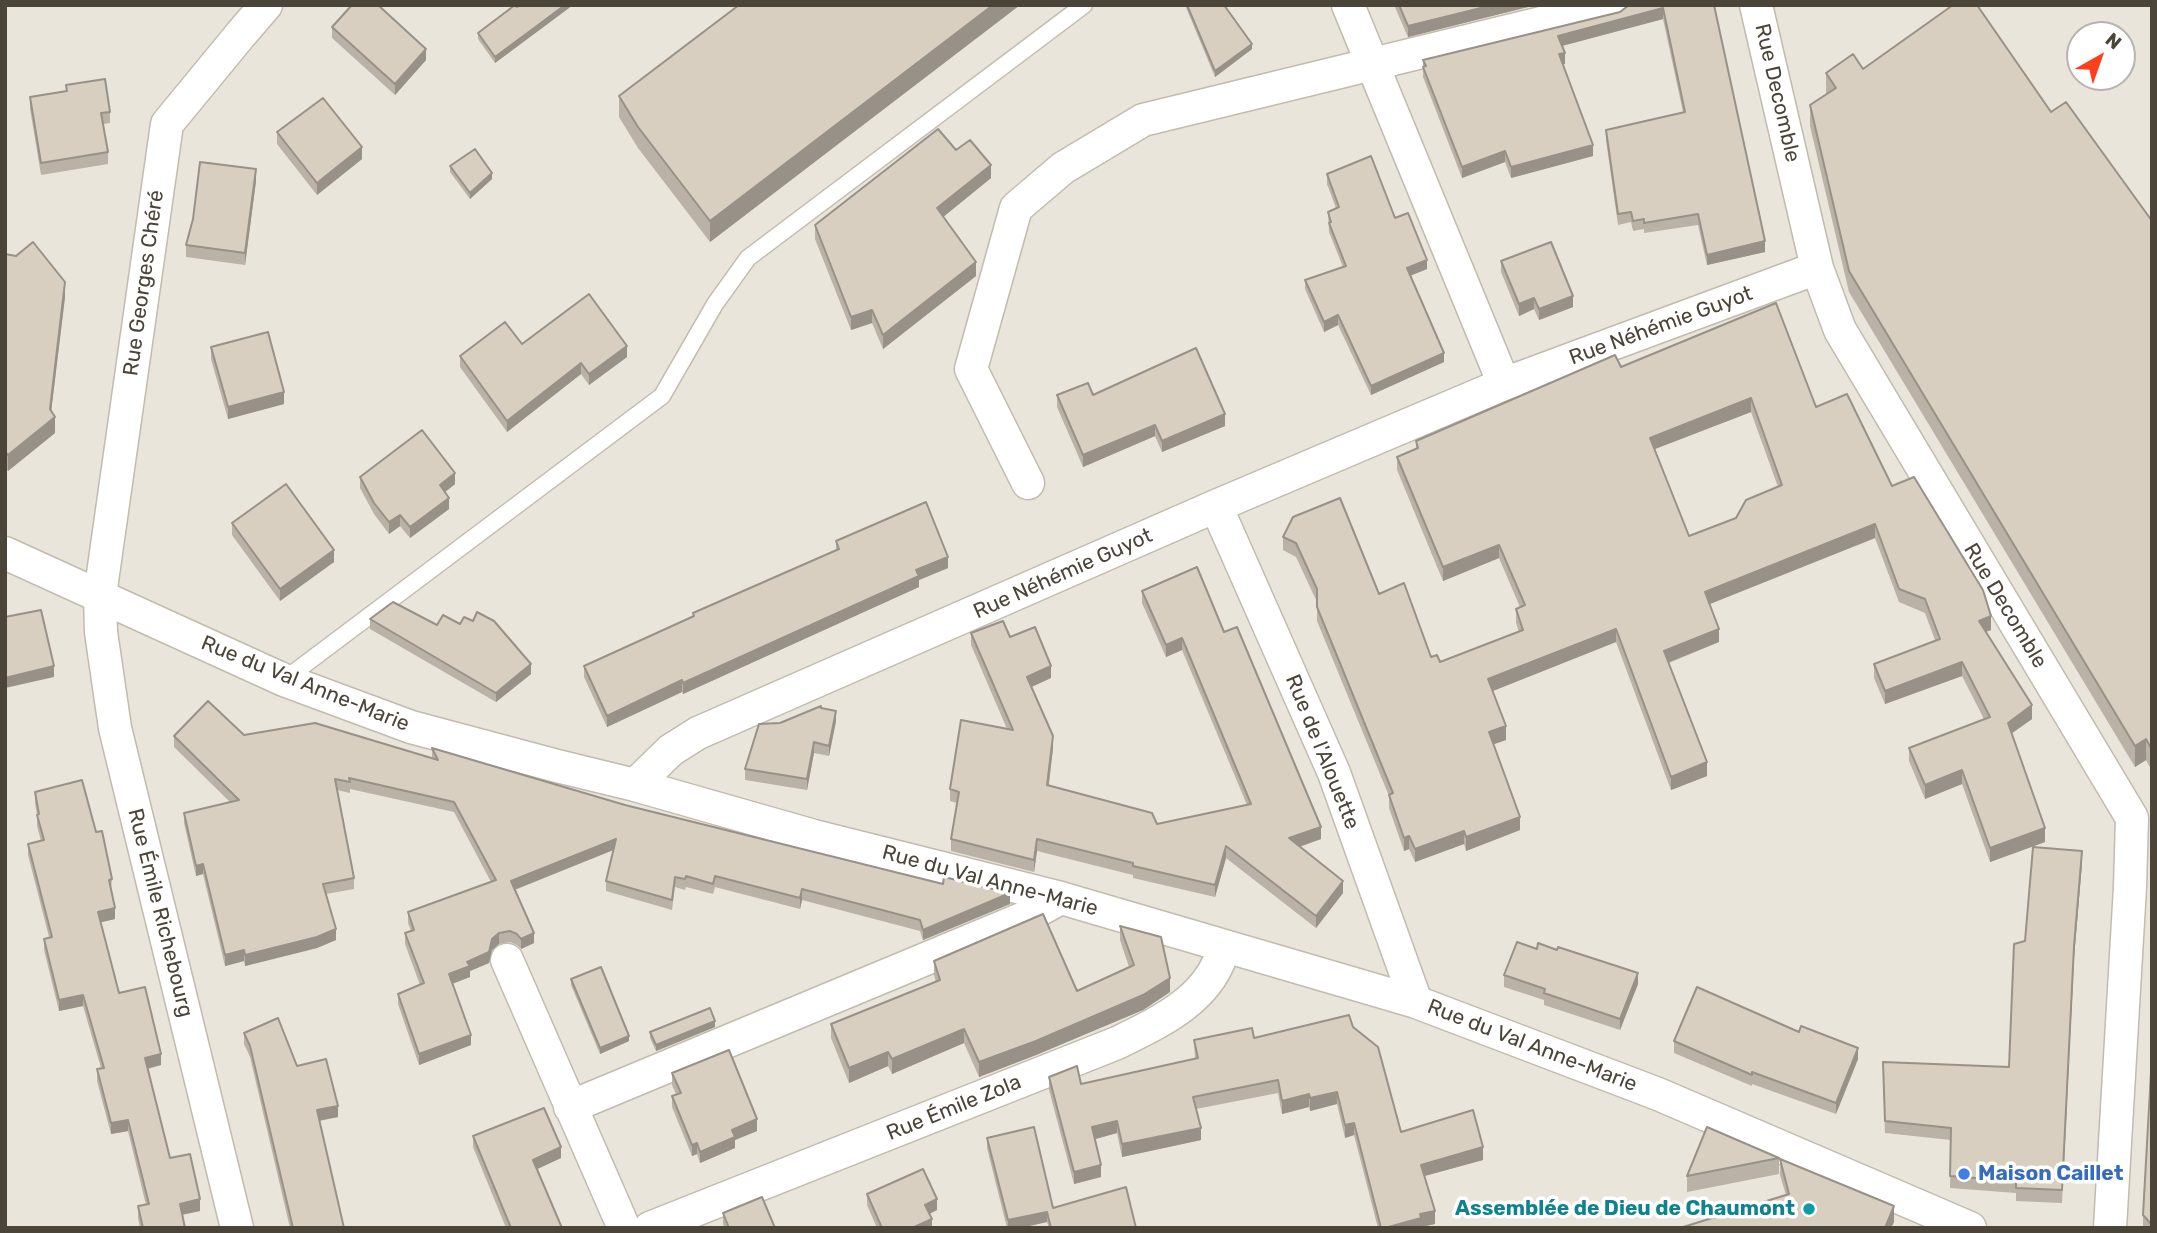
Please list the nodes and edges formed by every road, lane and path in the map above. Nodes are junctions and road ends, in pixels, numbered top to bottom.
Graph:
1 (266, 5) edge
2 (1084, 5) edge
3 (1348, 5) edge
4 (1615, 5) edge
5 (1756, 5) edge
6 (241, 20) edge
7 (1372, 64) junction
8 (1817, 268) junction
9 (1504, 384) junction
10 (1028, 483) dead end
11 (1216, 506) junction
12 (5, 553) edge
13 (100, 595) junction
14 (284, 680) junction
15 (635, 785) junction
16 (2141, 885) edge
17 (1061, 898) junction
18 (1224, 946) junction
19 (507, 960) dead end
20 (1416, 1002) junction
21 (570, 1107) junction
22 (237, 1228) edge
23 (624, 1228) edge
24 (650, 1228) edge
25 (1970, 1228) edge
26 (2110, 1228) edge

1 - 6 street, Rue Georges Chéré
2 - 14 lane
3 - 7 street
4 - 7 street
5 - 8 street, Rue Decomble
6 - 13 street, Rue Georges Chéré
7 - 9 street
7 - 10 street
8 - 9 street, Rue Néhémie Guyot
8 - 16 street, Rue Decomble
9 - 11 street, Rue Néhémie Guyot
11 - 15 street, Rue Néhémie Guyot
11 - 20 street, Rue de l'Alouette
12 - 13 street, Rue du Val Anne-Marie
13 - 14 street, Rue du Val Anne-Marie
13 - 22 street, Rue Émile Richebourg
14 - 15 street, Rue du Val Anne-Marie
15 - 17 street, Rue du Val Anne-Marie
16 - 26 street, Rue Decomble
17 - 18 street, Rue du Val Anne-Marie
17 - 21 street
18 - 20 street, Rue du Val Anne-Marie
18 - 24 street, Rue Émile Zola
19 - 21 street
20 - 25 street, Rue du Val Anne-Marie
21 - 23 street

